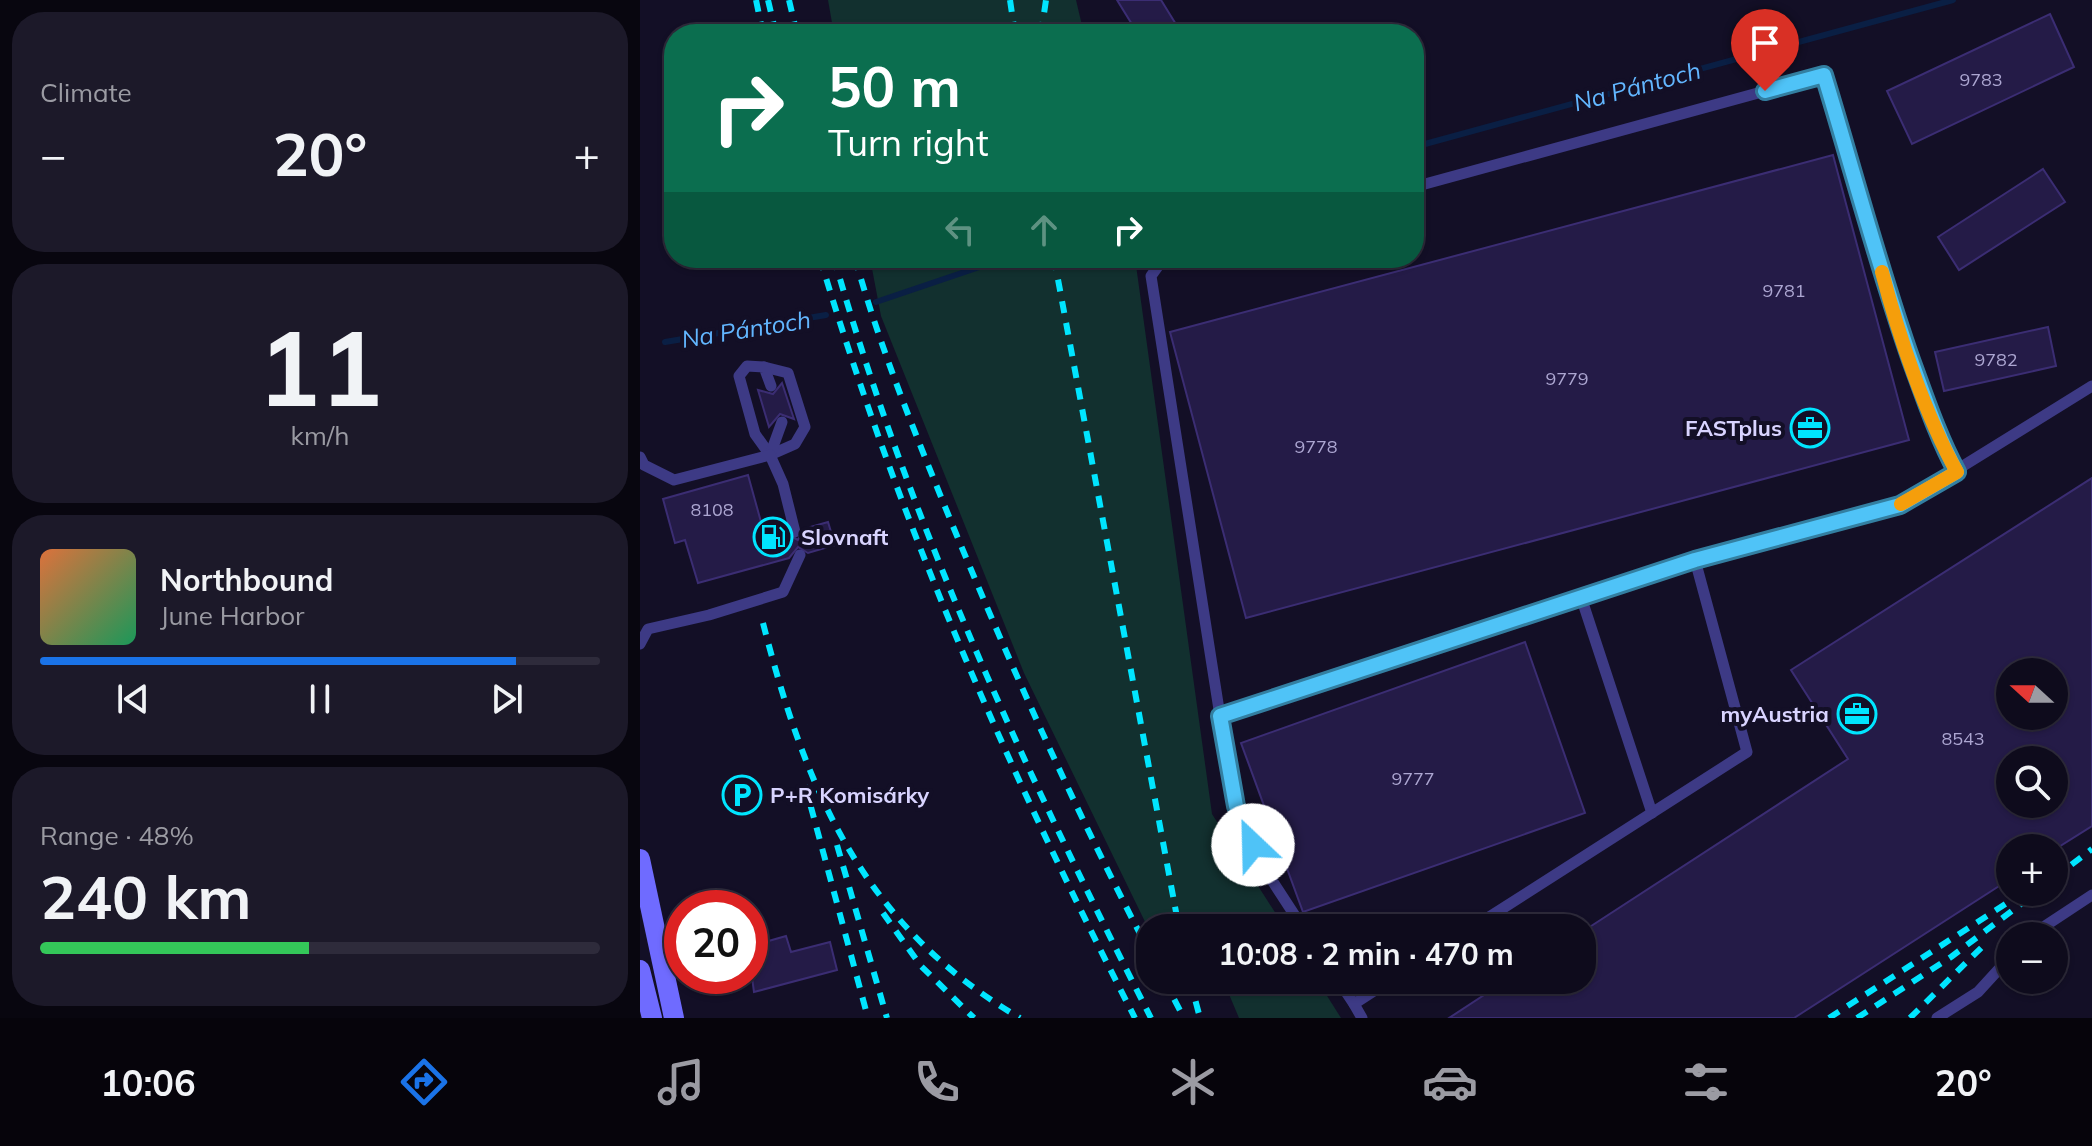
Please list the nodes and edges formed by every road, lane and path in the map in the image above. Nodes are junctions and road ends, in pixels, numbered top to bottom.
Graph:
1 (1424, 184) edge
2 (1157, 268) edge
3 (764, 367) junction
4 (771, 386) dead end
5 (2092, 386) edge
6 (782, 422) dead end
7 (770, 455) junction
8 (640, 457) edge
9 (1957, 472) junction
10 (795, 532) dead end
11 (800, 555) dead end
12 (1695, 560) junction
13 (1581, 597) junction
14 (640, 644) edge
15 (1220, 716) junction
16 (1652, 813) junction
17 (640, 859) edge
18 (2092, 895) edge
19 (1294, 914) edge
20 (1494, 914) edge
21 (2051, 922) edge
22 (640, 970) edge
23 (1996, 972) edge
24 (1347, 994) edge
25 (1369, 994) edge
26 (1354, 1004) junction
27 (652, 1018) edge
28 (674, 1018) edge
29 (1362, 1018) edge
30 (1937, 1018) edge

1 - 9 lane
2 - 15 lane
3 - 4 lane
3 - 7 lane
3 - 7 lane
5 - 9 lane
6 - 7 lane
7 - 8 lane
7 - 10 lane
9 - 12 lane
11 - 14 lane
12 - 13 lane
12 - 16 lane
13 - 15 lane
13 - 16 lane
15 - 19 lane
16 - 20 lane
17 - 28 main road
18 - 21 lane
22 - 27 main road
23 - 30 lane
24 - 26 lane
25 - 26 lane
26 - 29 lane

